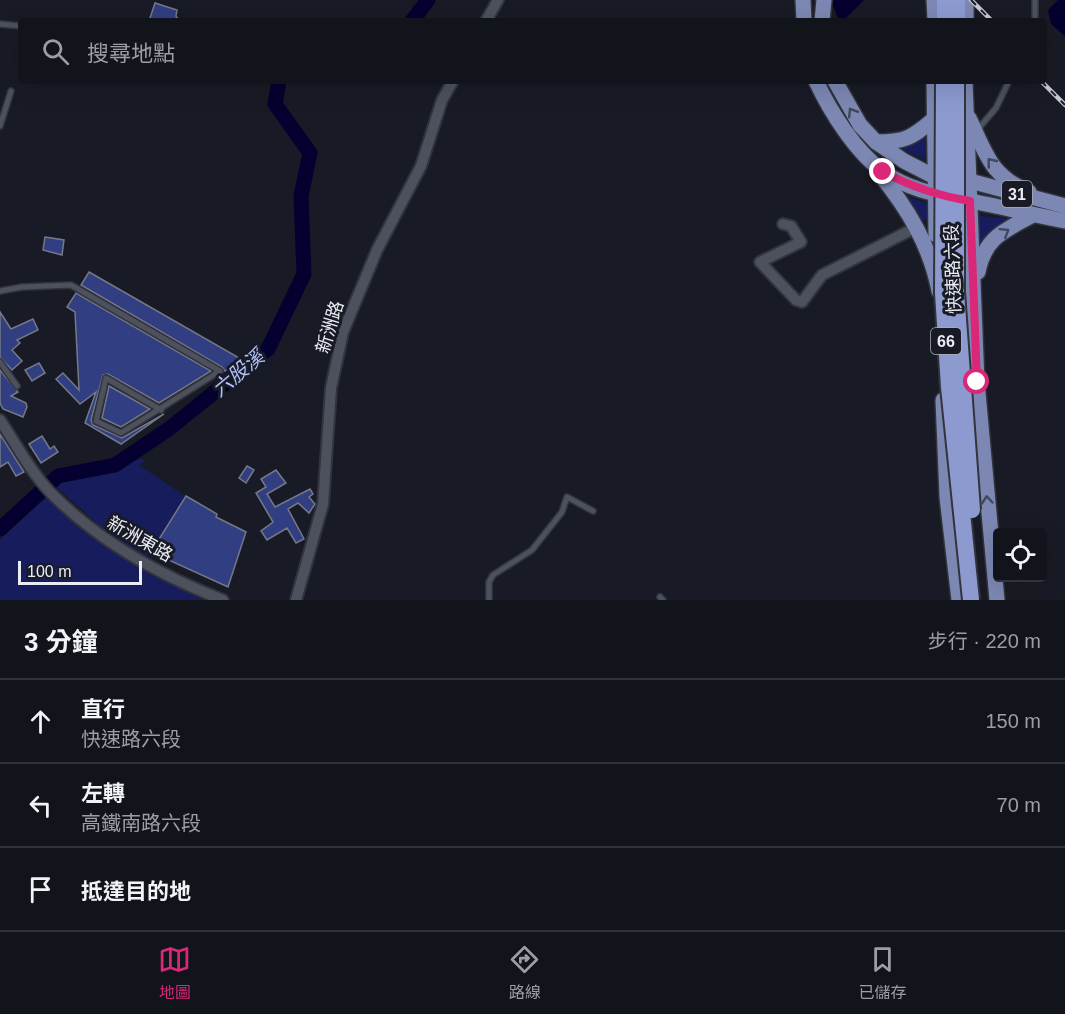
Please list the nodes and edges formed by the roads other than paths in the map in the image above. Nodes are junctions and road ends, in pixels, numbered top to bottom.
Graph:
1 (498, 0) edge
2 (804, 0) edge
3 (820, 0) edge
4 (824, 0) edge
5 (934, 0) edge
6 (945, 0) edge
7 (957, 0) edge
8 (966, 0) edge
9 (1035, 0) edge
10 (488, 18) edge
11 (804, 18) edge
12 (822, 18) edge
13 (822, 18) edge
14 (934, 18) edge
15 (945, 18) edge
16 (957, 18) edge
17 (966, 18) edge
18 (1035, 18) edge
19 (0, 24) edge
20 (18, 26) edge
21 (451, 84) edge
22 (817, 84) edge
23 (837, 84) edge
24 (934, 84) edge
25 (944, 84) edge
26 (956, 84) edge
27 (965, 84) edge
28 (1008, 84) edge
29 (11, 91) dead end
30 (964, 110) junction
31 (934, 119) junction
32 (0, 126) edge
33 (975, 132) junction
34 (848, 135) junction
35 (876, 142) junction
36 (933, 176) junction
37 (970, 181) junction
38 (934, 194) junction
39 (970, 201) junction
40 (1061, 205) edge
41 (1033, 215) junction
42 (1065, 221) edge
43 (783, 224) dead end
44 (917, 227) junction
45 (0, 291) edge
46 (939, 291) junction
47 (972, 296) junction
48 (0, 362) edge
49 (16, 386) dead end
50 (161, 410) junction
51 (0, 420) edge
52 (593, 511) dead end
53 (216, 599) edge
54 (296, 600) edge
55 (489, 600) edge
56 (959, 600) edge
57 (971, 600) edge
58 (982, 600) edge
59 (997, 600) edge

1 - 10 street
2 - 11 main road
3 - 12 main road
4 - 13 main road
5 - 14 main road
6 - 15 highway
7 - 16 highway
8 - 17 main road
9 - 18 lane
19 - 20 lane
21 - 54 street, 新洲路
22 - 34 main road, 31
35 -> 23 main road, 31
24 - 31 main road, 快速路六段 / 66
25 - 57 highway, 66, bridge
26 - 58 highway, 66, bridge
27 - 30 main road, 快速路六段 / 66
28 - 33 lane
29 - 32 lane
30 - 33 main road
30 - 37 main road, 快速路六段 / 66
31 - 35 main road
31 - 36 main road, 快速路六段 / 66
40 -> 33 main road
34 - 38 main road, 31
34 - 44 main road, 31
35 - 36 main road, 31
36 - 37 main road, 31
36 - 38 main road, 快速路六段 / 66
37 - 39 main road, 快速路六段 / 66
37 - 40 main road, 31
38 - 39 main road, 31
38 - 46 main road, 快速路六段 / 66
39 - 41 main road, 31
39 - 47 main road, 快速路六段 / 66
41 - 42 main road, 31
47 -> 41 main road
43 - 44 street
44 - 46 main road, 31
45 - 50 lane
46 - 56 main road, 快速路六段 / 66
59 -> 47 main road, 快速路六段 / 66
48 - 49 lane
50 - 50 lane
51 - 53 street, 新洲東路
52 - 55 lane

